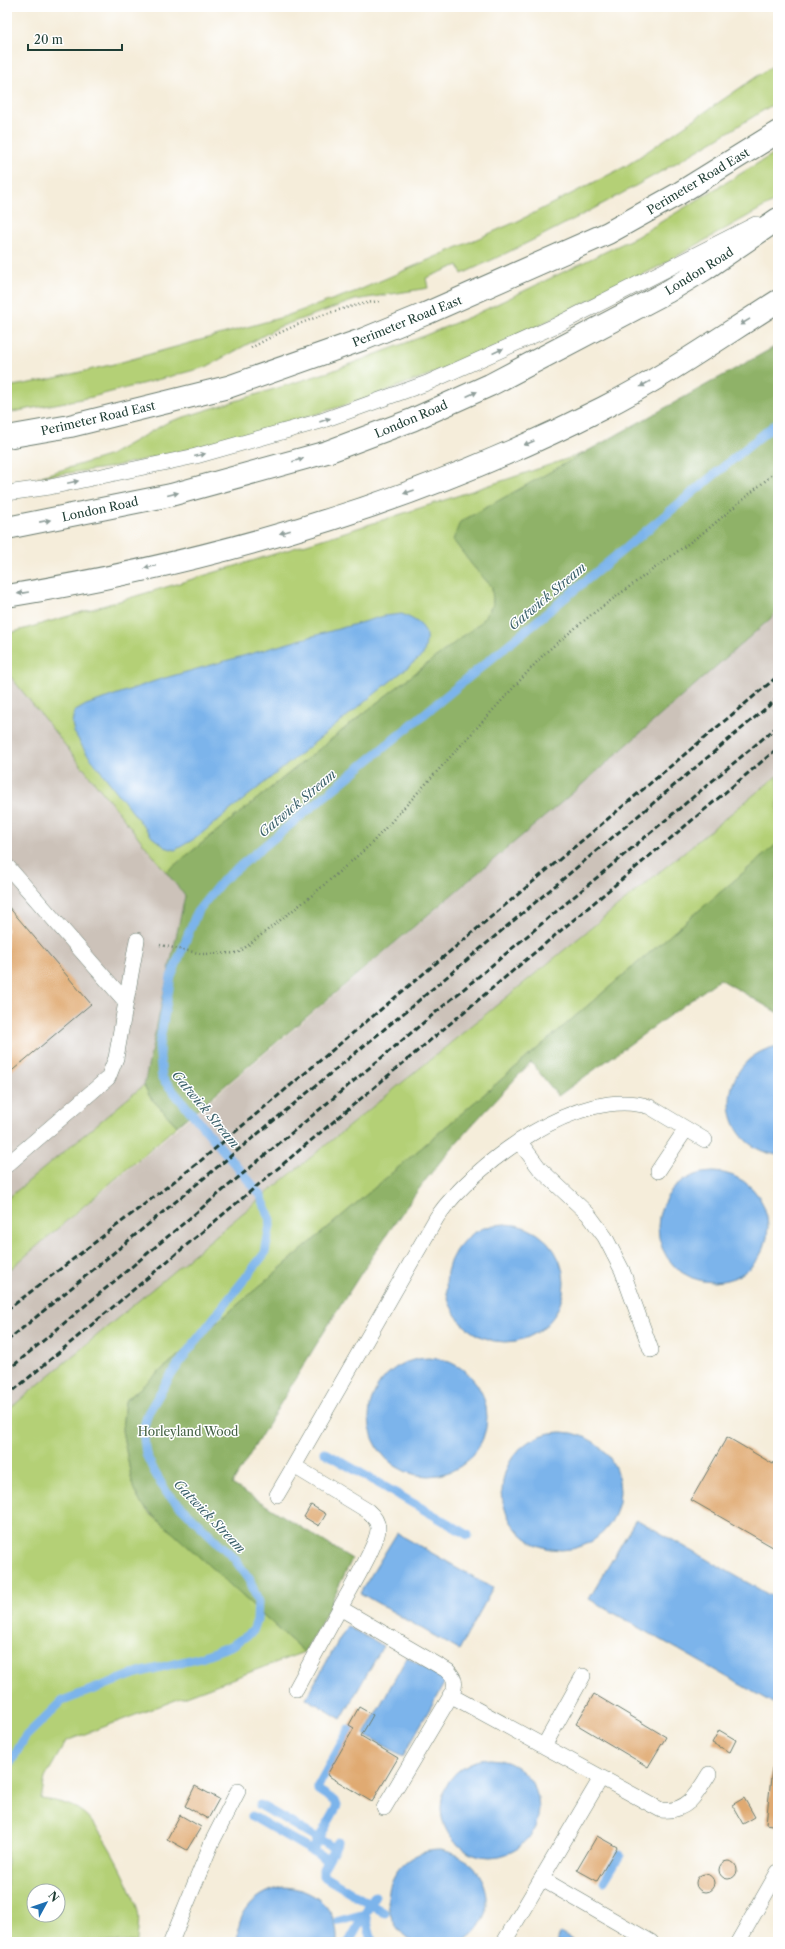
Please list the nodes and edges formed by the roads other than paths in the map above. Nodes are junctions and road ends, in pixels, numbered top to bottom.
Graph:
1 (778, 132) edge
2 (778, 214) edge
3 (778, 219) edge
4 (778, 301) edge
5 (7, 437) edge
6 (7, 493) edge
7 (7, 528) edge
8 (7, 596) edge
9 (7, 866) edge
10 (137, 940) dead end
11 (126, 1002) junction
12 (686, 1128) junction
13 (705, 1140) dead end
14 (519, 1141) junction
15 (7, 1165) edge
16 (658, 1171) dead end
17 (651, 1350) dead end
18 (294, 1466) junction
19 (278, 1494) dead end
20 (340, 1608) junction
21 (583, 1676) dead end
22 (296, 1689) dead end
23 (450, 1695) junction
24 (544, 1746) junction
25 (709, 1774) dead end
26 (601, 1778) junction
27 (238, 1791) dead end
28 (384, 1808) dead end
29 (778, 1872) edge
30 (542, 1878) junction
31 (171, 1942) edge
32 (504, 1942) edge
33 (651, 1942) edge
34 (738, 1942) edge

1 - 5 main road, Perimeter Road East
6 -> 2 lane
7 -> 3 main road, London Road
4 -> 8 main road
9 - 11 lane
10 - 11 lane
11 - 15 lane
12 - 13 lane
12 - 14 lane
12 - 16 lane
14 - 17 lane
14 - 18 lane
18 - 19 lane
18 - 20 lane
20 - 22 lane
20 - 23 lane
21 - 24 lane
23 - 24 lane
23 - 28 lane
24 - 26 lane
25 - 26 lane
26 - 30 lane
27 - 31 lane
29 - 34 lane
30 - 32 lane
30 - 33 lane

